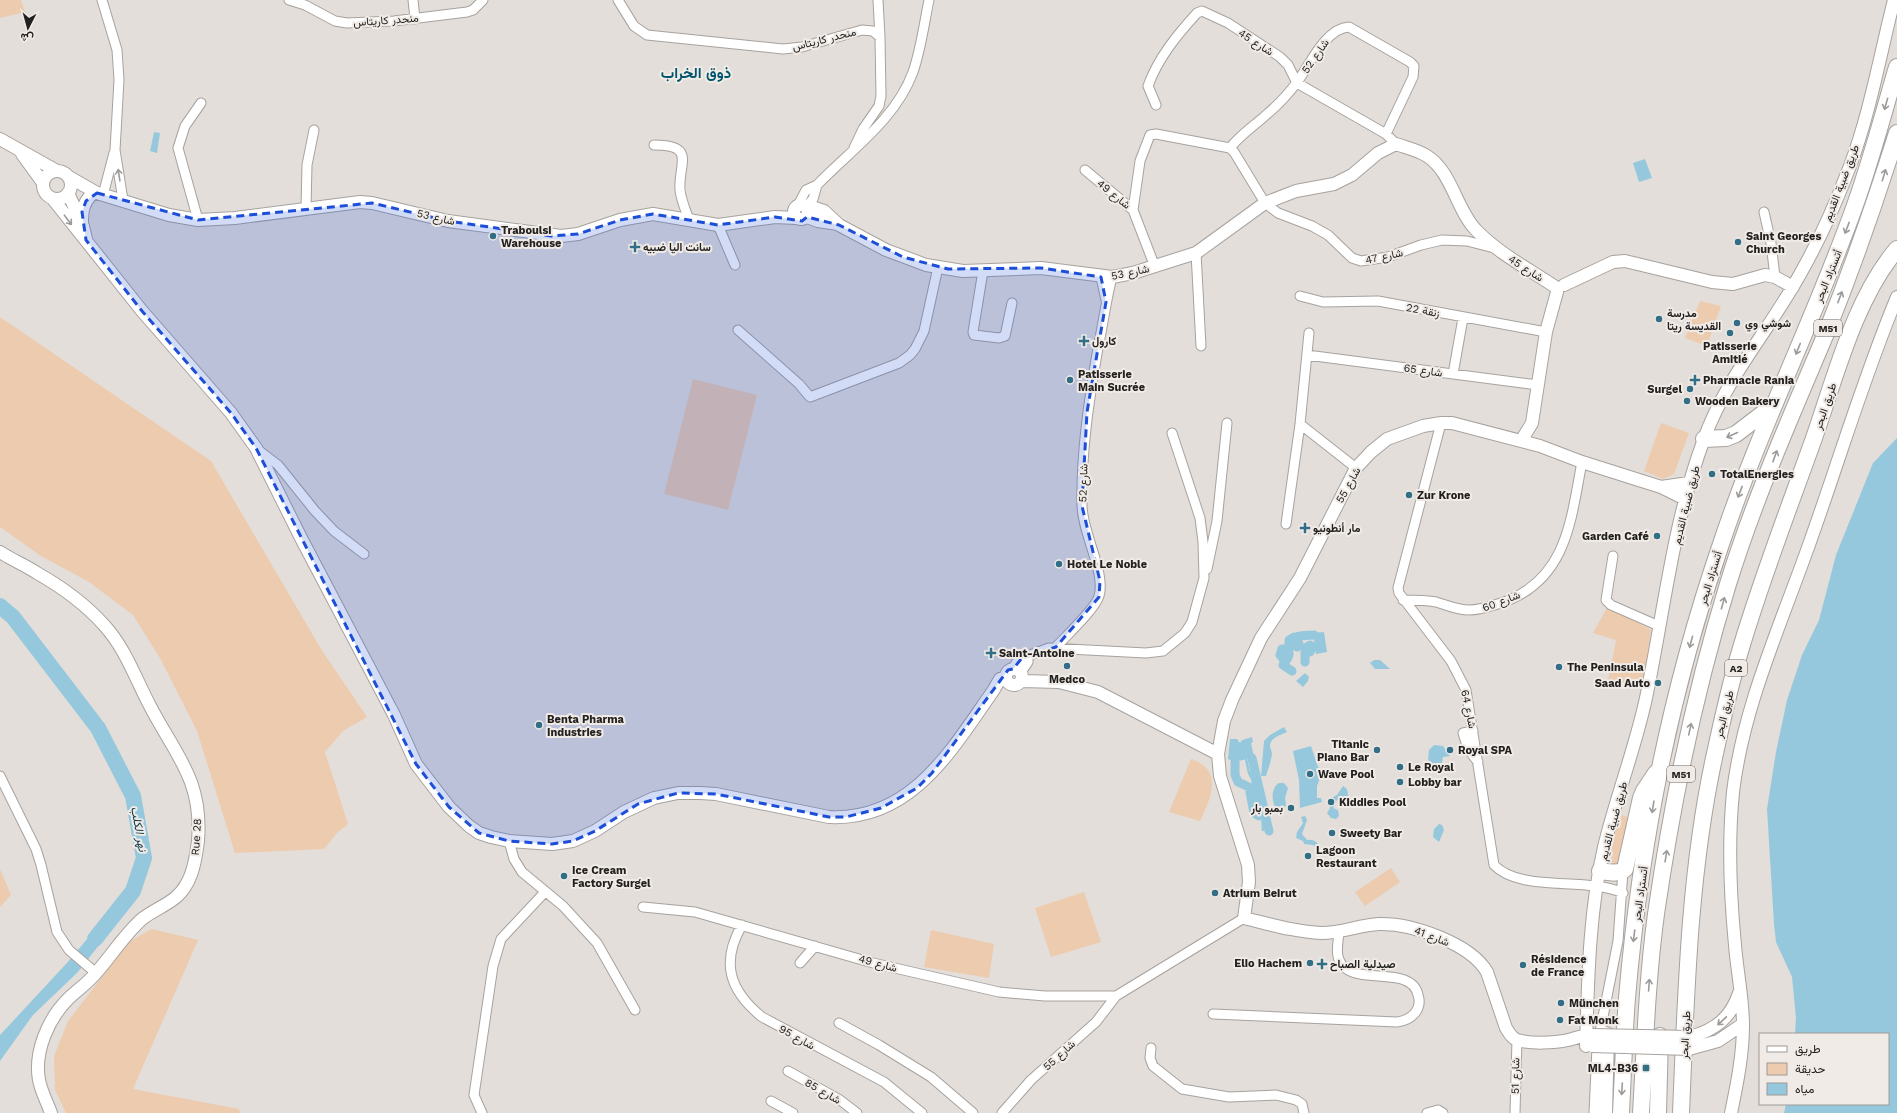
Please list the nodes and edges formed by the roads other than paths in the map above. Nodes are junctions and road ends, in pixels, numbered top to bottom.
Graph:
1 (102, 0) edge
2 (289, 0) edge
3 (413, 0) edge
4 (483, 0) edge
5 (618, 0) edge
6 (878, 0) edge
7 (929, 0) edge
8 (1894, 0) edge
9 (415, 19) junction
10 (880, 37) junction
11 (1897, 67) edge
12 (1297, 83) junction
13 (201, 103) dead end
14 (1156, 105) dead end
15 (314, 130) dead end
16 (1897, 133) edge
17 (1386, 134) junction
18 (0, 139) edge
19 (1396, 144) junction
20 (654, 145) dead end
21 (854, 148) junction
22 (1230, 148) junction
23 (115, 150) junction
24 (20, 152) junction
25 (1085, 170) dead end
26 (57, 171) junction
27 (69, 177) junction
28 (43, 183) junction
29 (817, 185) junction
30 (69, 193) junction
31 (97, 194) junction
32 (52, 198) junction
33 (123, 200) junction
34 (1265, 203) junction
35 (306, 208) junction
36 (803, 209) junction
37 (1133, 210) junction
38 (1764, 212) dead end
39 (198, 220) junction
40 (689, 220) junction
41 (839, 224) junction
42 (718, 225) junction
43 (83, 226) junction
44 (86, 240) junction
45 (1495, 248) junction
46 (1897, 249) edge
47 (1196, 253) junction
48 (735, 265) dead end
49 (938, 267) junction
50 (1155, 267) junction
51 (983, 271) junction
52 (1106, 277) junction
53 (1775, 277) junction
54 (1793, 287) junction
55 (1562, 291) junction
56 (1300, 296) dead end
57 (1897, 297) edge
58 (1012, 303) dead end
59 (1463, 318) junction
60 (1548, 326) junction
61 (738, 330) dead end
62 (1309, 333) dead end
63 (1201, 346) dead end
64 (1308, 355) junction
65 (1453, 374) junction
66 (1538, 385) junction
67 (1775, 404) junction
68 (1227, 422) dead end
69 (1440, 423) junction
70 (1532, 423) junction
71 (1300, 424) junction
72 (1172, 433) dead end
73 (1704, 439) junction
74 (1521, 441) junction
75 (1540, 446) junction
76 (256, 448) junction
77 (1582, 462) junction
78 (1356, 468) junction
79 (1689, 483) junction
80 (1661, 486) junction
81 (1685, 499) junction
82 (1286, 524) dead end
83 (0, 552) edge
84 (364, 554) dead end
85 (1613, 556) dead end
86 (1204, 578) junction
87 (1403, 600) junction
88 (1659, 626) junction
89 (1056, 647) junction
90 (1016, 676) junction
91 (1218, 754) junction
92 (1660, 769) junction
93 (0, 776) edge
94 (509, 841) junction
95 (1623, 871) junction
96 (1599, 878) junction
97 (545, 892) junction
98 (1623, 893) junction
99 (643, 907) dead end
100 (1244, 918) junction
101 (742, 925) junction
102 (1339, 932) junction
103 (815, 946) junction
104 (800, 963) dead end
105 (96, 974) junction
106 (1740, 990) junction
107 (1116, 996) junction
108 (635, 1010) dead end
109 (1214, 1014) dead end
110 (839, 1023) dead end
111 (1743, 1024) junction
112 (1517, 1040) junction
113 (1595, 1041) junction
114 (1718, 1041) junction
115 (1660, 1042) junction
116 (1690, 1043) junction
117 (1151, 1048) dead end
118 (1741, 1057) junction
119 (788, 1071) dead end
120 (770, 1101) dead end
121 (51, 1113) edge
122 (482, 1113) edge
123 (793, 1113) edge
124 (857, 1113) edge
125 (922, 1113) edge
126 (973, 1113) edge
127 (1002, 1113) edge
128 (1304, 1113) edge
129 (1427, 1113) edge
130 (1443, 1113) edge
131 (1516, 1113) edge
132 (1594, 1113) edge
133 (1604, 1113) edge
134 (1621, 1113) edge
135 (1641, 1113) edge
136 (1658, 1113) edge
137 (1681, 1113) edge
138 (1731, 1113) edge

1 - 23 street
2 - 9 street, منحدر كاريتاس
3 - 9 street
4 - 9 street, منحدر كاريتاس
5 - 10 street, منحدر كاريتاس
6 - 10 street
7 - 21 street
8 - 54 street, طريق ضبية القديم
10 - 21 street
11 -> 67 highway, أتستراد البحر / M51
12 - 14 street, شارع 45
12 - 17 street
12 - 17 street, شارع 52
12 - 22 street, شارع 52
13 - 39 street
15 - 35 street
135 -> 16 highway, أتستراد البحر / M51
17 - 19 street
18 - 24 street
19 - 34 street, شارع 53
19 - 45 street, شارع 45
20 - 40 street
21 - 29 street
22 - 34 street
22 - 37 street
23 - 31 street
33 -> 23 street
24 - 26 street
24 - 28 street
25 - 37 street, شارع 49
26 - 27 street
26 - 28 street
27 - 30 street
27 - 31 street
28 - 32 street
29 - 36 street
29 - 36 street
30 - 31 street
30 - 32 street
30 - 43 street
31 - 33 street, شارع 53
31 - 43 street
32 -> 44 street
33 - 39 street, شارع 53
34 - 45 street, شارع 47
34 - 47 street, شارع 53
35 - 39 street, شارع 53
35 - 40 street, شارع 53
36 - 41 street, شارع 53
36 - 41 street, شارع 53
36 - 42 street, شارع 53
37 - 50 street, شارع 49
38 - 53 street
40 - 42 street, شارع 53
41 - 49 street, شارع 53
42 - 48 street
43 - 44 street
44 - 76 street
45 - 55 street, شارع 45
46 - 137 highway, طريق البحر / A2
47 - 50 street, شارع 53
47 - 63 street
49 - 51 street, شارع 53
49 - 61 street
50 - 52 street, شارع 53
51 - 52 street, شارع 53
51 - 58 street
52 - 89 street, شارع 52
53 - 54 street
53 - 55 street
54 - 73 street, طريق ضبية القديم
55 - 60 street
56 - 59 street, زنقة 22
57 - 106 street
59 - 60 street, زنقة 22
59 - 65 street
60 - 66 street
62 - 64 street
64 - 65 street, شارع 65
64 - 71 street
65 - 66 street, شارع 65
66 - 70 street
67 -> 73 highway
67 -> 92 highway, أتستراد البحر / M51
68 - 86 street
69 - 74 street, شارع 55
69 - 78 street, شارع 55
69 - 87 street, شارع 64
70 - 74 street
70 - 75 street
71 - 78 street
71 - 82 street
72 - 86 street
73 - 79 street, طريق ضبية القديم
74 - 75 street, شارع 55
75 - 77 street, شارع 55
76 - 84 street
76 - 94 street
77 - 80 street, شارع 55
77 - 87 street, شارع 60
78 - 91 street, شارع 55
79 - 80 street, شارع 55
79 - 81 street, طريق ضبية القديم
80 - 81 street, شارع 55
81 - 88 street, طريق ضبية القديم
83 - 105 street, Rue 28
85 - 88 street
86 - 89 street
87 - 96 street, شارع 64
88 - 96 street, طريق ضبية القديم
89 - 90 street
90 - 91 street
90 - 94 street
91 - 100 street, شارع 55
92 - 95 highway
92 -> 134 highway, أتستراد البحر / M51
93 - 105 street
94 - 97 street
95 - 96 highway
95 - 98 street
96 - 98 street, شارع 64
96 - 113 street, طريق ضبية القديم
97 - 108 street
97 - 122 street
98 - 132 street
99 - 101 street, شارع 49
100 - 102 street, شارع 41
100 - 107 street
101 - 103 street, شارع 49
101 - 125 street, شارع 95
102 - 109 street
102 - 112 street, شارع 41
103 - 104 street
103 - 107 street, شارع 49
105 - 121 street, Rue 28
106 - 111 street
106 -> 116 street
107 - 127 street, شارع 55
110 - 126 street
111 - 114 street
111 - 118 street
112 - 113 street
112 - 131 street, شارع 51
113 - 115 street, bridge
113 - 133 highway
114 - 116 street
114 - 118 street
115 - 116 street, bridge
115 - 136 highway
117 - 128 street
118 - 138 street
119 - 124 street, شارع 85
120 - 123 street
129 - 130 street

